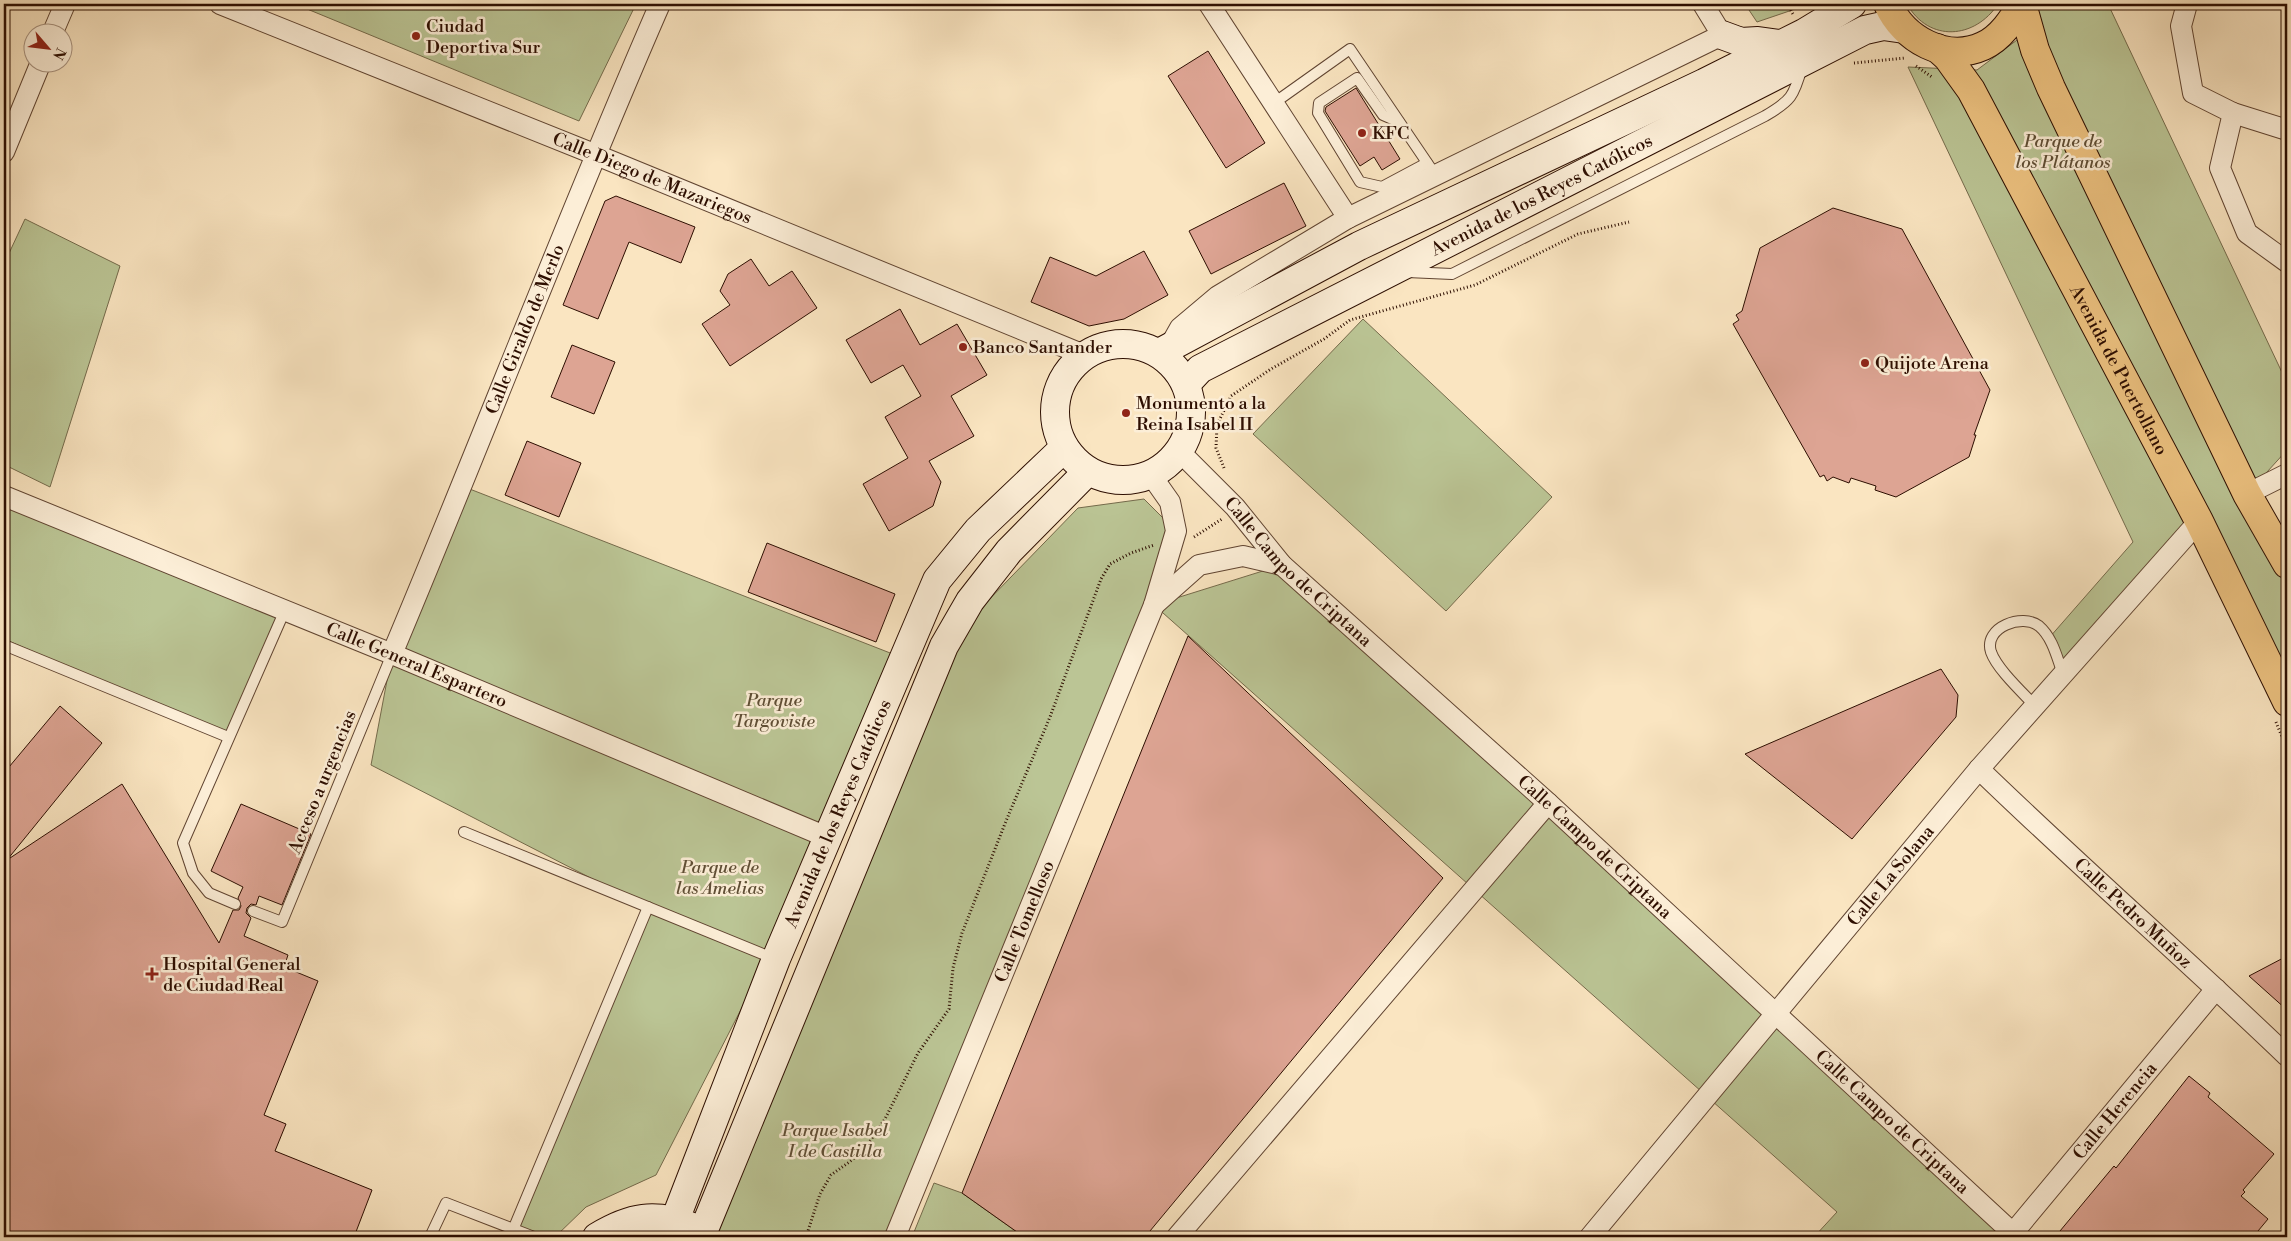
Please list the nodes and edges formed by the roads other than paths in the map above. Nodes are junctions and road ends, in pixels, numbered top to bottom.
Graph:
1 (65, 4) edge
2 (220, 4) edge
3 (660, 4) edge
4 (1209, 4) edge
5 (1703, 4) edge
6 (1852, 4) edge
7 (1888, 4) edge
8 (2022, 4) edge
9 (2187, 4) edge
10 (57, 22) edge
11 (1904, 29) junction
12 (1722, 35) junction
13 (1792, 38) junction
14 (1936, 48) junction
15 (36, 72) edge
16 (1274, 103) junction
17 (2233, 114) junction
18 (1399, 122) junction
19 (2287, 130) edge
20 (4, 152) edge
21 (594, 154) junction
22 (1431, 170) junction
23 (1348, 218) junction
24 (2287, 262) edge
25 (1164, 350) junction
26 (1084, 355) junction
27 (1186, 384) junction
28 (1064, 448) junction
29 (1180, 451) junction
30 (1087, 472) junction
31 (2287, 474) edge
32 (1151, 475) junction
33 (2247, 494) junction
34 (4, 496) edge
35 (2199, 521) junction
36 (2287, 564) edge
37 (1282, 565) junction
38 (1154, 605) junction
39 (285, 610) junction
40 (4, 644) edge
41 (392, 654) junction
42 (2063, 674) junction
43 (2035, 706) junction
44 (2281, 712) edge
45 (228, 737) junction
46 (1980, 769) junction
47 (1548, 803) junction
48 (464, 832) dead end
49 (829, 838) junction
50 (235, 904) dead end
51 (648, 907) junction
52 (253, 911) dead end
53 (776, 959) junction
54 (2216, 989) junction
55 (1776, 1013) junction
56 (2287, 1056) edge
57 (675, 1220) junction
58 (512, 1233) edge
59 (707, 1235) edge
60 (2015, 1235) edge
61 (430, 1237) edge
62 (534, 1237) edge
63 (597, 1237) edge
64 (895, 1237) edge
65 (1177, 1237) edge
66 (1590, 1237) edge

1 - 10 street
2 - 21 street, Calle Diego de Mazariegos
3 - 21 street, Calle Giraldo de Merlo
4 - 16 street
5 - 12 street
6 - 13 main road, Avenida de los Reyes Católicos
7 - 11 highway
8 - 14 highway
8 - 33 highway
9 - 17 street
11 - 14 highway
11 - 27 main road, Avenida de los Reyes Católicos
12 - 13 main road
12 - 22 street
13 - 25 main road, Avenida de los Reyes Católicos
14 - 35 highway, Avenida de Puertollano
15 - 20 street
16 - 18 lane
16 - 23 street
17 - 19 street
17 - 24 street
18 - 22 lane
18 - 22 lane
21 - 26 street, Calle Diego de Mazariegos
21 - 41 street, Calle Giraldo de Merlo
22 - 23 street
23 - 25 street
25 - 26 main road
25 - 27 main road
26 - 28 main road
27 - 29 main road
28 - 30 main road
28 - 49 main road, Avenida de los Reyes Católicos
29 - 32 main road
29 - 37 street, Calle Campo de Criptana
30 - 32 main road
30 - 59 main road, Avenida de los Reyes Católicos
31 - 33 street
32 - 38 street, Calle Tomelloso
33 - 36 highway
34 - 39 street, Calle General Espartero
35 - 42 street, Calle La Solana
35 - 44 highway, Avenida de Puertollano
37 - 38 street, Calle Tomelloso
37 - 47 street, Calle Campo de Criptana
38 - 64 street, Calle Tomelloso
39 - 41 street, Calle General Espartero
39 - 45 lane
40 - 45 lane
41 - 49 street, Calle General Espartero
41 - 52 lane, Acceso a urgencias
42 - 43 street, Calle La Solana
42 - 43 lane
43 - 46 street, Calle La Solana
45 - 50 lane
46 - 54 street, Calle Pedro Muñoz
46 - 55 street, Calle La Solana
47 - 55 street, Calle Campo de Criptana
47 - 65 street
48 - 51 lane
49 - 53 main road, Avenida de los Reyes Católicos
51 - 53 lane
51 - 58 lane
53 - 57 main road, Avenida de los Reyes Católicos
54 - 56 street, Calle Pedro Muñoz
54 - 60 street, Calle Herencia
55 - 60 street, Calle Campo de Criptana
55 - 66 street, Calle La Solana
57 - 59 main road
57 - 63 main road
58 - 61 lane
58 - 62 lane

